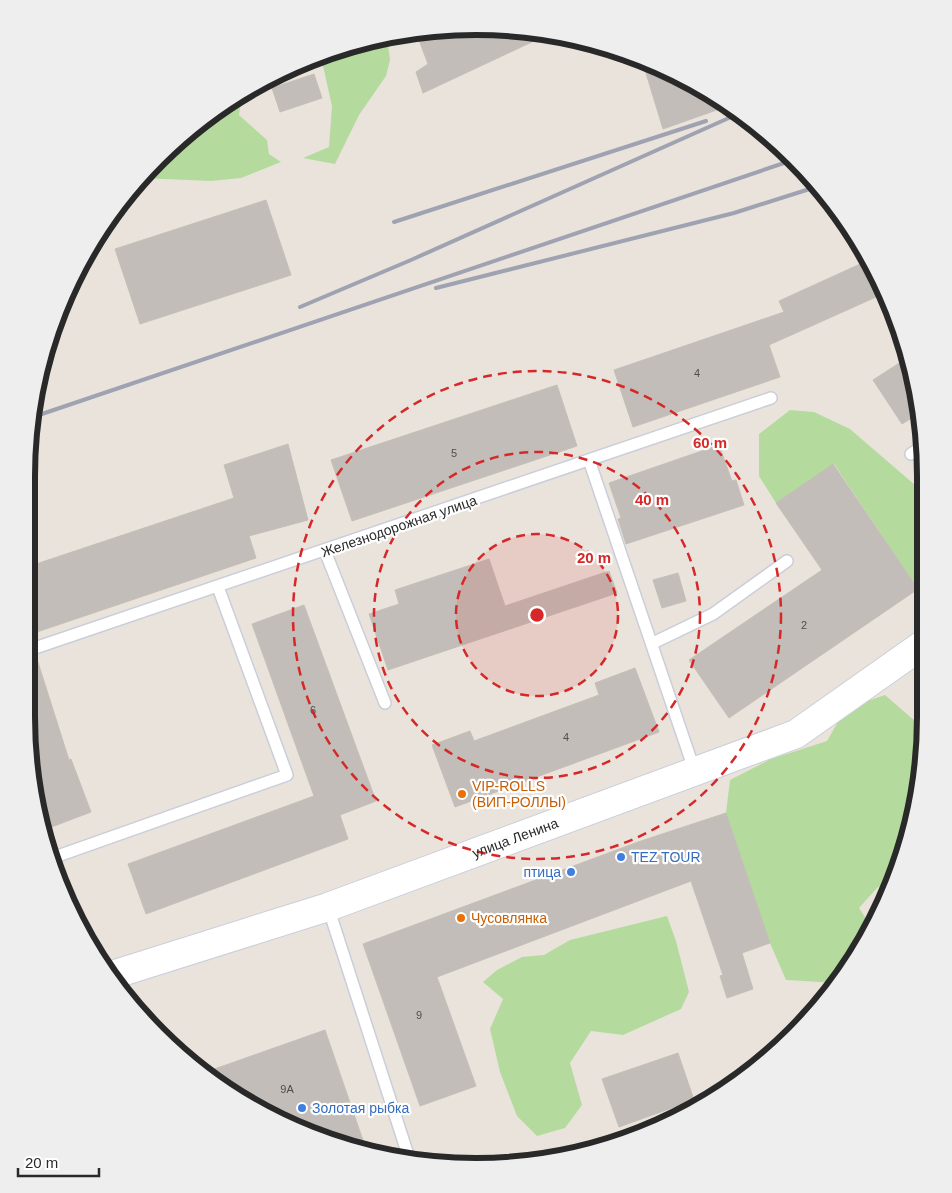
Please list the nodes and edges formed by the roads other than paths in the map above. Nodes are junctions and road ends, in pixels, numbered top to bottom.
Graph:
1 (771, 398) dead end
2 (916, 450) edge
3 (911, 454) dead end
4 (589, 460) junction
5 (326, 551) junction
6 (787, 561) dead end
7 (218, 587) junction
8 (653, 643) junction
9 (35, 648) edge
10 (917, 649) edge
11 (385, 703) dead end
12 (695, 772) junction
13 (57, 856) edge
14 (328, 907) junction
15 (117, 973) edge
16 (407, 1152) edge

1 - 4 lane, Железнодорожная улица
2 - 3 lane
4 - 5 lane, Железнодорожная улица
4 - 8 lane
5 - 7 lane, Железнодорожная улица
5 - 11 lane
6 - 8 lane
7 - 9 lane, Железнодорожная улица
7 - 13 lane
8 - 12 lane
10 - 12 main road, улица Ленина
12 - 14 main road, улица Ленина
14 - 15 main road, улица Ленина
14 - 16 lane

